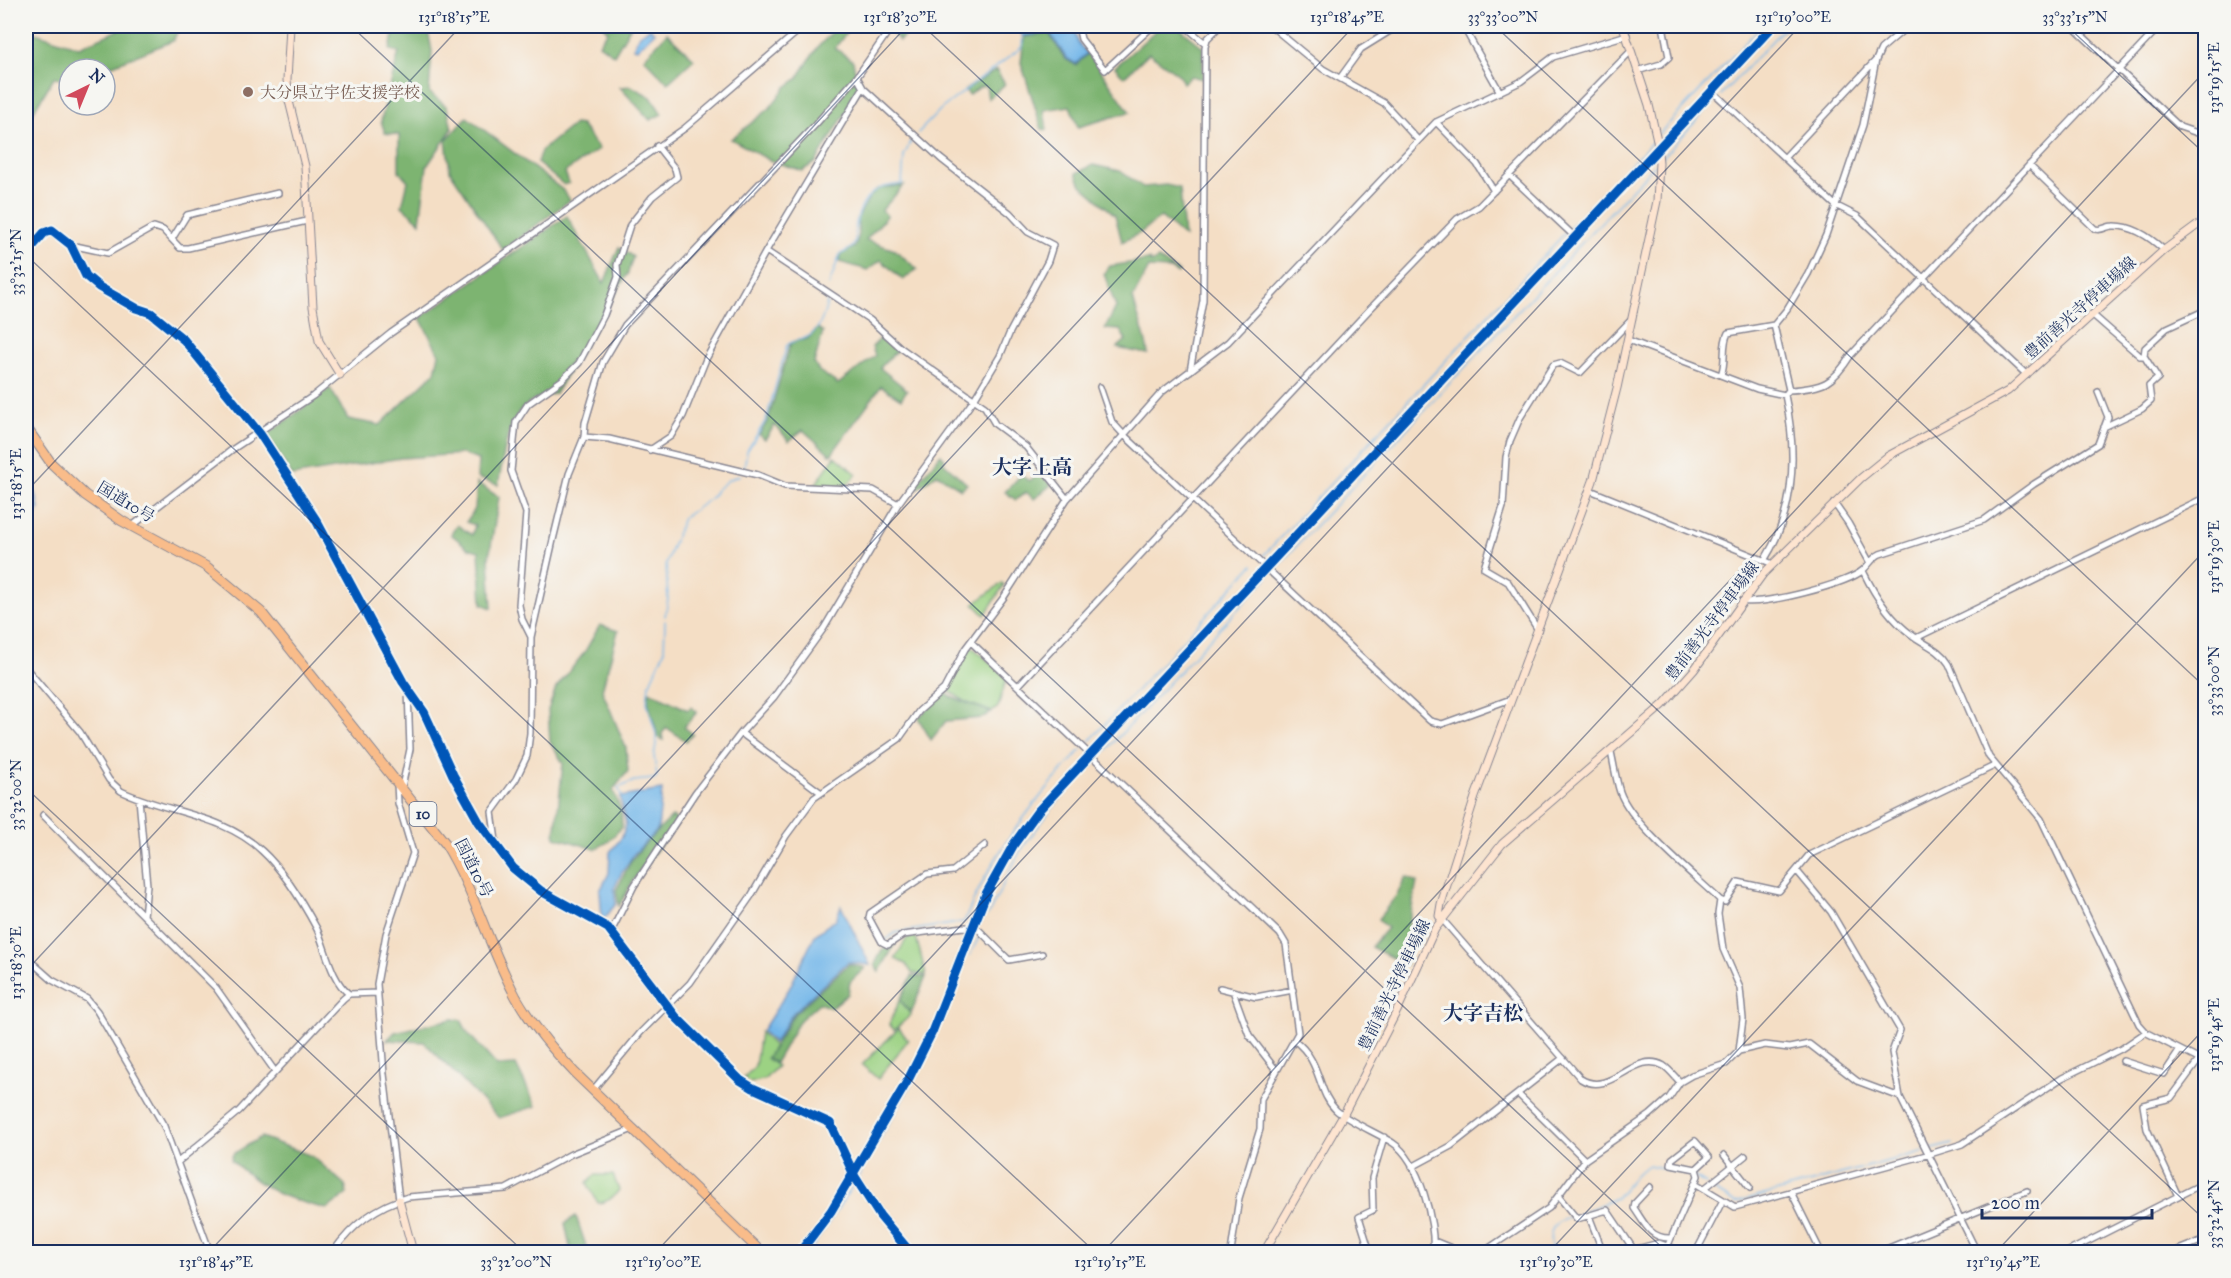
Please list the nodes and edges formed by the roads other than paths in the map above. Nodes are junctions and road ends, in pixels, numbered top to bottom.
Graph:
1 (290, 26) edge
2 (804, 26) edge
3 (892, 26) edge
4 (1078, 26) edge
5 (1153, 26) edge
6 (1185, 26) edge
7 (1220, 26) edge
8 (1271, 26) edge
9 (1398, 26) edge
10 (1463, 26) edge
11 (1623, 26) edge
12 (1663, 26) edge
13 (1773, 26) edge
14 (1908, 26) edge
15 (2072, 26) edge
16 (2160, 26) edge
17 (1627, 35) junction
18 (1205, 43) junction
19 (1631, 51) junction
20 (1876, 60) junction
21 (2119, 69) junction
22 (1637, 71) junction
23 (857, 77) junction
24 (1340, 78) junction
25 (314, 88) dead end
26 (863, 88) junction
27 (1500, 92) junction
28 (1716, 95) junction
29 (289, 101) junction
30 (1436, 122) junction
31 (2205, 136) edge
32 (1418, 140) junction
33 (657, 146) junction
34 (1658, 148) junction
35 (1784, 158) junction
36 (2029, 165) junction
37 (1509, 175) junction
38 (1494, 191) junction
39 (278, 193) dead end
40 (1835, 205) junction
41 (308, 221) junction
42 (2205, 221) edge
43 (1570, 232) junction
44 (172, 239) junction
45 (71, 245) junction
46 (2164, 250) junction
47 (766, 251) junction
48 (26, 254) edge
49 (1924, 278) junction
50 (2205, 310) edge
51 (2093, 315) junction
52 (1633, 318) junction
53 (1774, 325) junction
54 (1628, 340) junction
55 (2144, 356) junction
56 (1190, 371) junction
57 (340, 375) junction
58 (1721, 375) junction
59 (2027, 375) junction
60 (1100, 387) dead end
61 (1787, 392) junction
62 (2097, 392) dead end
63 (973, 401) junction
64 (26, 427) edge
65 (2103, 428) junction
66 (260, 434) junction
67 (1124, 435) junction
68 (584, 437) junction
69 (650, 450) junction
70 (1590, 490) junction
71 (2205, 497) edge
72 (1067, 499) junction
73 (1192, 500) junction
74 (1834, 503) junction
75 (898, 504) junction
76 (132, 526) junction
77 (1765, 559) junction
78 (1869, 561) junction
79 (1773, 564) junction
80 (1264, 567) junction
81 (1863, 571) junction
82 (1742, 601) junction
83 (1538, 630) junction
84 (531, 637) junction
85 (1916, 638) junction
86 (971, 642) junction
87 (26, 668) edge
88 (1018, 686) junction
89 (407, 688) junction
90 (1511, 699) junction
91 (741, 733) junction
92 (1611, 752) junction
93 (1089, 755) junction
94 (1994, 766) junction
95 (399, 784) junction
96 (820, 792) junction
97 (139, 799) junction
98 (43, 815) dead end
99 (985, 845) dead end
100 (497, 849) junction
101 (1797, 871) junction
102 (1720, 900) junction
103 (144, 917) junction
104 (1442, 919) junction
105 (972, 927) junction
106 (611, 932) junction
107 (1042, 954) dead end
108 (26, 957) edge
109 (1221, 988) dead end
110 (1293, 990) junction
111 (1233, 991) junction
112 (378, 993) junction
113 (350, 994) junction
114 (668, 1007) junction
115 (2146, 1032) junction
116 (1294, 1040) junction
117 (2180, 1050) junction
118 (1740, 1051) junction
119 (1563, 1058) junction
120 (2123, 1061) dead end
121 (2202, 1061) edge
122 (274, 1070) junction
123 (1276, 1070) junction
124 (1680, 1082) junction
125 (593, 1090) junction
126 (1518, 1094) junction
127 (1900, 1097) junction
128 (1344, 1114) junction
129 (633, 1129) junction
130 (1384, 1137) junction
131 (1930, 1154) junction
132 (1724, 1155) dead end
133 (1745, 1156) dead end
134 (1585, 1160) junction
135 (179, 1161) junction
136 (1732, 1165) junction
137 (1412, 1167) junction
138 (1696, 1169) junction
139 (856, 1177) junction
140 (2205, 1182) edge
141 (1695, 1183) junction
142 (1650, 1187) dead end
143 (1705, 1188) junction
144 (1750, 1188) dead end
145 (2027, 1191) dead end
146 (1791, 1192) junction
147 (2178, 1196) junction
148 (1559, 1197) junction
149 (399, 1200) junction
150 (1723, 1200) junction
151 (1589, 1216) junction
152 (1960, 1218) junction
153 (1434, 1240) junction
154 (2204, 1240) edge
155 (1668, 1241) junction
156 (1369, 1250) dead end
157 (1634, 1250) junction
158 (2205, 1250) edge
159 (210, 1252) edge
160 (333, 1252) edge
161 (413, 1252) edge
162 (761, 1252) edge
163 (800, 1252) edge
164 (910, 1252) edge
165 (1231, 1252) edge
166 (1264, 1252) edge
167 (1433, 1252) edge
168 (1461, 1252) edge
169 (1483, 1252) edge
170 (1602, 1252) edge
171 (1625, 1252) edge
172 (1665, 1252) edge
173 (1683, 1252) edge
174 (1696, 1252) edge
175 (1821, 1252) edge
176 (1879, 1252) edge
177 (1977, 1252) edge
178 (2067, 1252) edge
179 (2173, 1252) edge

1 - 29 street
2 - 33 street
3 - 23 street
4 - 5 street
6 - 18 street
7 - 18 street
8 - 24 street
9 - 24 street
10 - 27 street
11 - 17 street
12 - 22 street
13 - 28 street
14 - 20 street
15 - 21 street
16 - 21 street
17 - 19 street
17 - 27 street
18 - 56 street
19 - 22 street
19 - 37 street
20 - 35 street
20 - 40 street
21 - 31 street
21 - 36 street
22 - 34 street
23 - 26 street
23 - 68 street
24 - 32 street
25 - 29 street
26 - 47 street
26 - 63 street
27 - 30 street
28 - 34 street
28 - 35 street
29 - 41 street
30 - 32 street
30 - 38 street
32 - 56 street
33 - 57 street
33 - 84 street
34 - 43 street
34 - 52 street
35 - 40 street
36 - 46 street
36 - 49 street
37 - 38 street
37 - 43 street
38 - 73 street
39 - 44 street
40 - 49 street
40 - 53 street
41 - 44 street
41 - 57 street
42 - 46 street, 豊前善光寺停車場線
43 - 80 street
44 - 45 street
45 - 48 street
45 - 66 street
46 - 51 street, 豊前善光寺停車場線
47 - 63 street
47 - 69 street
49 - 59 street
49 - 61 street
50 - 55 street
51 - 55 street
51 - 59 street, 豊前善光寺停車場線
52 - 54 street
52 - 83 street
53 - 58 street
53 - 61 street
54 - 58 street
54 - 70 street
55 - 65 street
56 - 67 street
57 - 66 street
58 - 61 street
59 - 74 street, 豊前善光寺停車場線
60 - 67 street
61 - 77 street
62 - 65 street
63 - 72 street
63 - 75 street
64 - 76 highway, 国道10号 / 10
65 - 78 street
66 - 76 street
66 - 89 street
67 - 72 street
67 - 73 street
68 - 69 street
68 - 84 street
69 - 75 street
70 - 77 street
70 - 83 street
71 - 85 street
72 - 86 street
73 - 80 street
73 - 88 street
74 - 78 street
74 - 79 street, 豊前善光寺停車場線
75 - 91 street
76 - 95 highway, 国道10号 / 10
77 - 79 street
78 - 81 street
79 - 82 street, 豊前善光寺停車場線
80 - 90 street
80 - 93 street
81 - 82 street
81 - 85 street
82 - 92 street, 豊前善光寺停車場線
83 - 90 street
84 - 100 street
85 - 94 street
86 - 88 street
86 - 96 street
87 - 97 street
88 - 93 street
89 - 95 street
89 - 100 street
90 - 104 street
91 - 96 street
91 - 106 street
92 - 102 street
92 - 104 street, 豊前善光寺停車場線
93 - 105 street
93 - 110 street
94 - 101 street
94 - 115 street
95 - 112 street
95 - 125 highway, 国道10号 / 10
96 - 114 street
97 - 103 street
97 - 113 street
98 - 103 street
99 - 105 street
100 - 106 street
101 - 102 street
101 - 127 street
102 - 118 street
103 - 122 street
104 - 119 street
104 - 128 street, 豊前善光寺停車場線
105 - 107 street
105 - 139 street
106 - 114 street
108 - 135 street
109 - 111 street
110 - 111 street
110 - 116 street
111 - 123 street
112 - 113 street
112 - 149 street
113 - 122 street
114 - 125 street
114 - 139 street
115 - 117 street
115 - 131 street
116 - 123 street
116 - 128 street
117 - 120 street
117 - 121 street
118 - 124 street
118 - 127 street
119 - 124 street
119 - 126 street
121 - 147 street
122 - 135 street
123 - 165 street
124 - 134 street
125 - 129 highway, 国道10号 / 10
126 - 134 street
126 - 137 street
127 - 131 street
128 - 130 street
128 - 166 street, 豊前善光寺停車場線
129 - 149 street
129 - 162 highway, 国道10号 / 10
130 - 137 street
130 - 156 street
131 - 146 street
131 - 152 street
132 - 136 street
133 - 136 street
134 - 148 street
135 - 159 street
136 - 143 street
136 - 144 street
137 - 153 street
138 - 138 street
138 - 141 street
139 - 163 street
139 - 164 street
140 - 147 street
141 - 143 street
141 - 155 street
142 - 155 street
143 - 150 street
145 - 152 street
146 - 150 street
146 - 175 street
147 - 178 street
148 - 151 street
148 - 169 street
149 - 160 street
149 - 161 street
150 - 174 street
151 - 157 street
151 - 170 street
152 - 176 street
152 - 177 street
153 - 167 street
153 - 168 street
154 - 158 street
154 - 179 street
155 - 157 street
155 - 172 street
155 - 173 street
157 - 171 street

